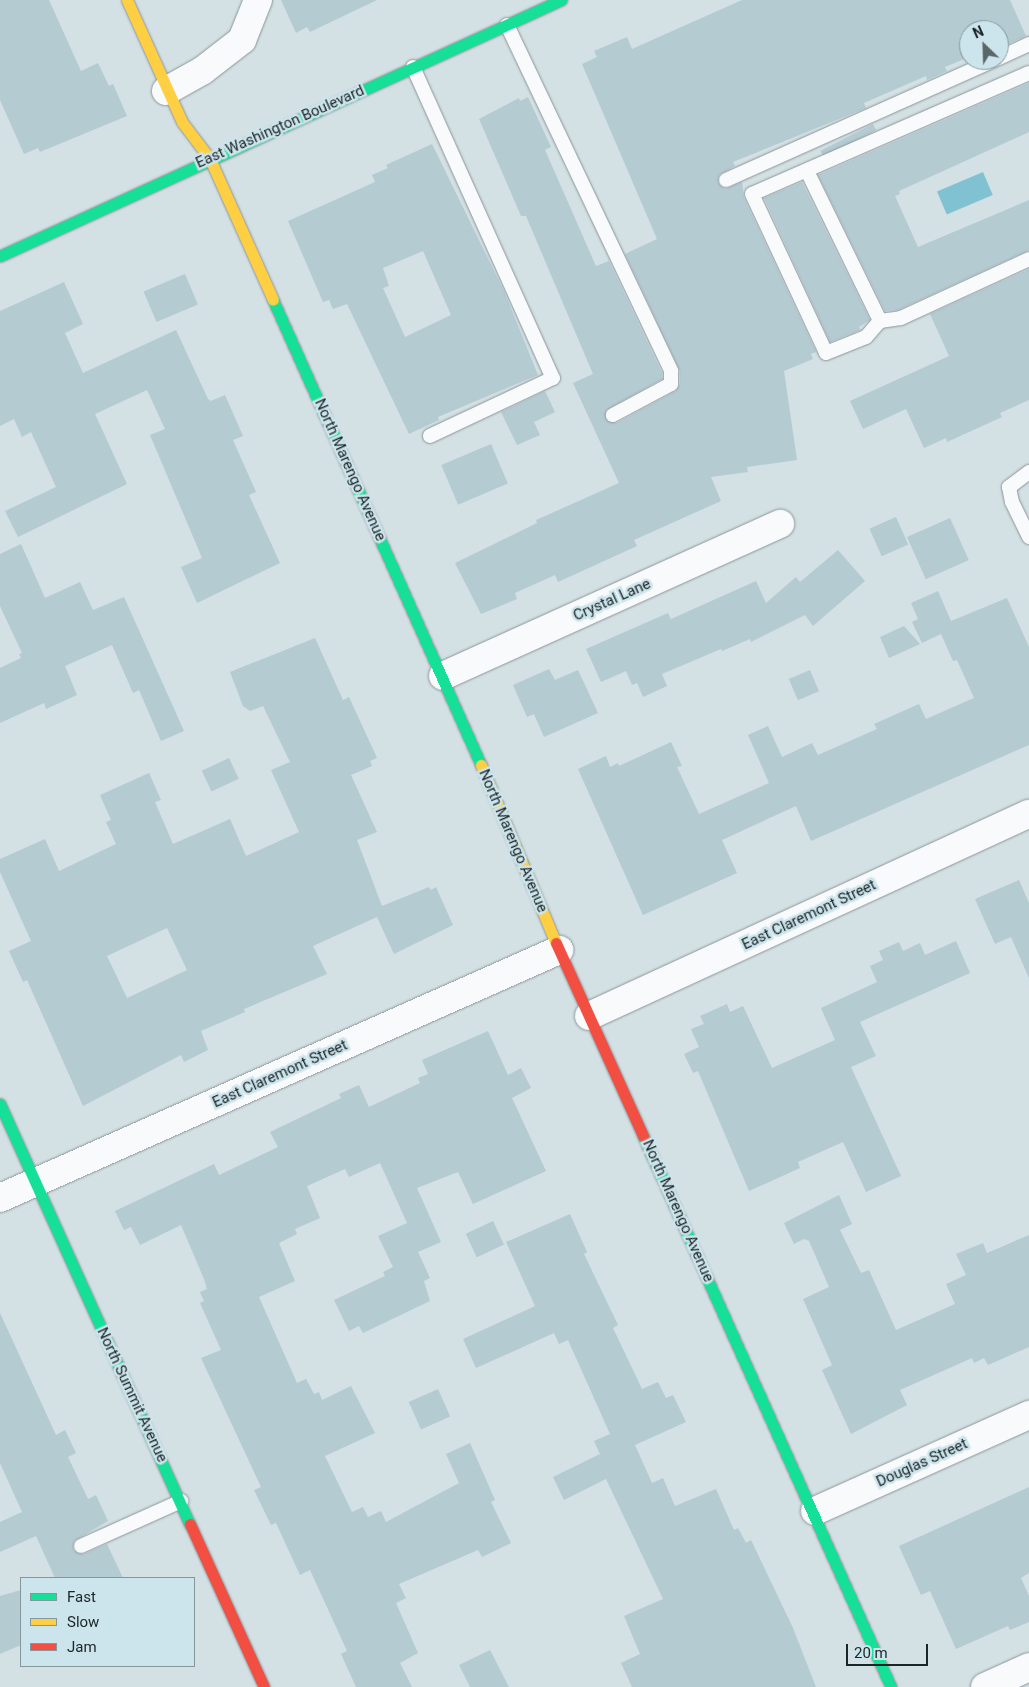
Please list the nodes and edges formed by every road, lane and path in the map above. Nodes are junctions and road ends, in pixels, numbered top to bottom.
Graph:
1 (127, 0) edge
2 (258, 0) edge
3 (561, 0) edge
4 (506, 25) junction
5 (1029, 44) edge
6 (1009, 53) edge
7 (413, 67) junction
8 (972, 70) edge
9 (1029, 73) edge
10 (166, 91) junction
11 (210, 160) junction
12 (807, 171) junction
13 (726, 180) dead end
14 (0, 256) edge
15 (1029, 259) edge
16 (880, 321) junction
17 (613, 415) dead end
18 (430, 436) dead end
19 (1029, 472) edge
20 (780, 524) dead end
21 (1029, 536) edge
22 (443, 676) junction
23 (1029, 814) edge
24 (559, 950) junction
25 (589, 1016) junction
26 (0, 1104) edge
27 (35, 1182) junction
28 (0, 1198) edge
29 (1029, 1414) edge
30 (181, 1501) junction
31 (814, 1512) junction
32 (81, 1546) dead end
33 (1029, 1667) edge
34 (264, 1687) edge
35 (891, 1687) edge
36 (985, 1687) edge

1 - 10 street, North Marengo Avenue
2 - 10 street
3 - 4 street, East Washington Boulevard
4 - 7 street, East Washington Boulevard
4 - 17 lane
5 - 6 lane
7 - 11 street, East Washington Boulevard
7 - 18 lane
8 - 13 lane
9 - 12 lane
10 - 11 street, North Marengo Avenue
11 - 14 street, East Washington Boulevard
11 - 22 street, North Marengo Avenue
12 - 16 lane
12 - 16 lane
15 - 16 lane
19 - 21 lane
20 - 22 street, Crystal Lane
22 - 24 street, North Marengo Avenue
23 - 25 street, East Claremont Street
24 - 25 street, North Marengo Avenue
24 - 27 street, East Claremont Street
25 - 31 street, North Marengo Avenue
26 - 27 street, North Summit Avenue
27 - 28 street, East Claremont Street
27 - 30 street, North Summit Avenue
29 - 31 street, Douglas Street
30 - 32 lane
30 - 34 street, North Summit Avenue
31 - 35 street, North Marengo Avenue
33 - 36 street

